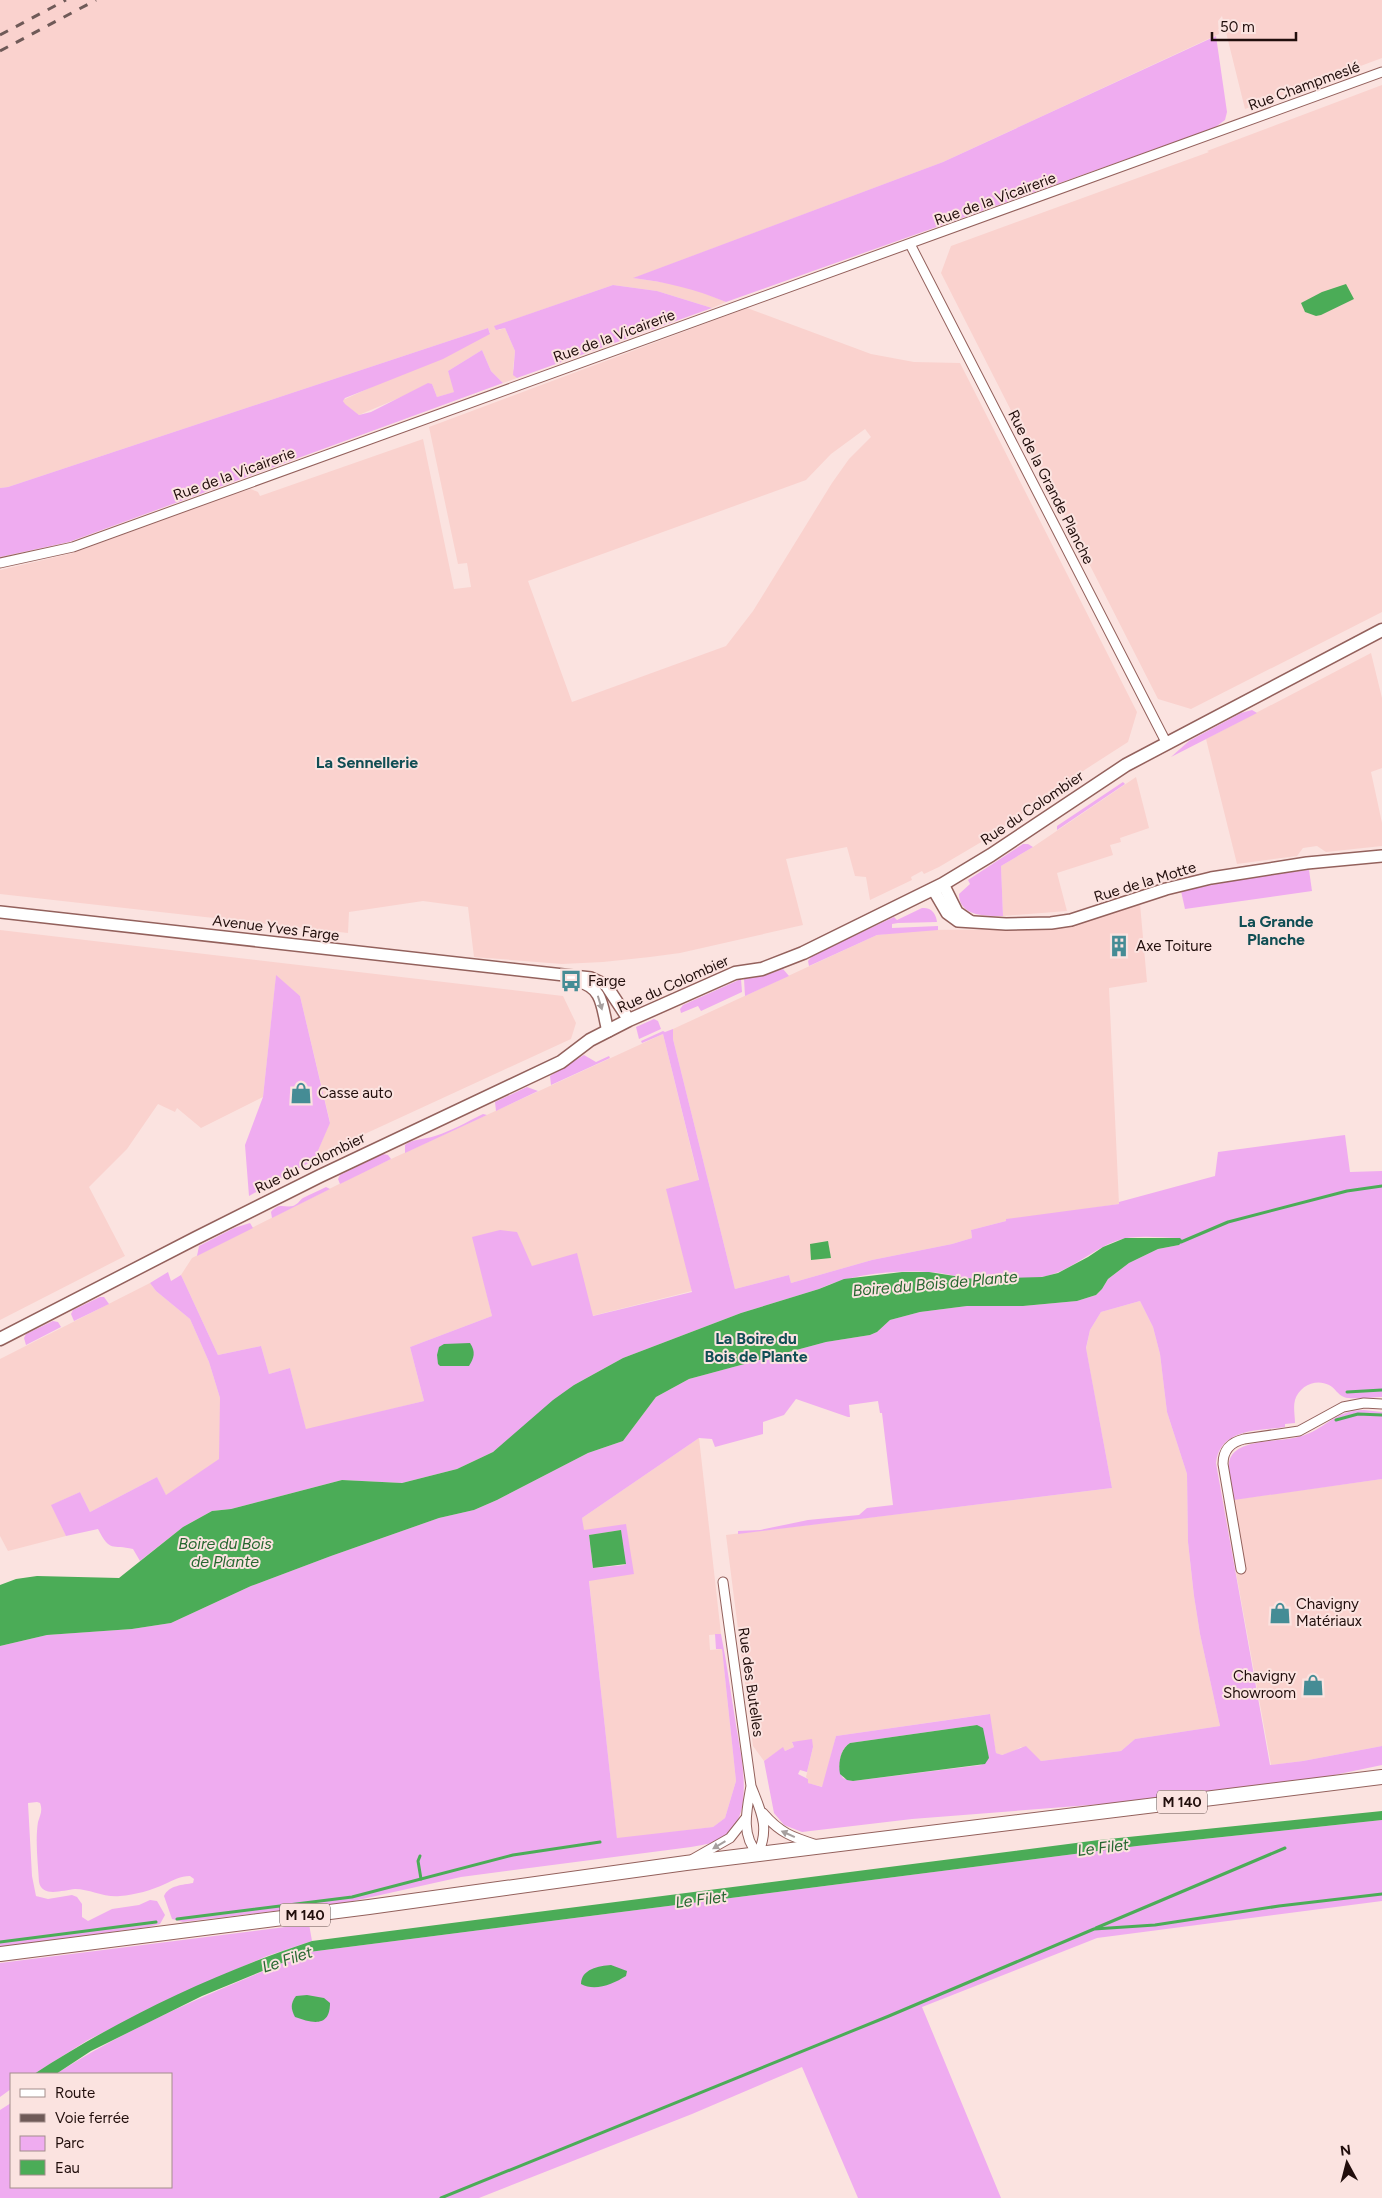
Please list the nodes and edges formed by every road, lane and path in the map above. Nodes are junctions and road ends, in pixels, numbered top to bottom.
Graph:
1 (1382, 72) edge
2 (1235, 126) joint
3 (910, 244) junction
4 (0, 564) edge
5 (1380, 631) edge
6 (1166, 742) junction
7 (1382, 856) edge
8 (938, 886) junction
9 (0, 912) edge
10 (548, 975) junction
11 (629, 1020) junction
12 (608, 1031) junction
13 (0, 1339) edge
14 (1382, 1404) edge
15 (1241, 1569) dead end
16 (723, 1582) dead end
17 (1382, 1777) edge
18 (752, 1786) junction
19 (761, 1811) junction
20 (745, 1818) junction
21 (821, 1846) junction
22 (758, 1854) junction
23 (686, 1863) junction
24 (0, 1954) edge

1 - 2 street, Rue Champmeslé
2 - 3 street, Rue de la Vicairerie
3 - 4 street, Rue de la Vicairerie
3 - 6 street, Rue de la Grande Planche
5 - 6 main road, Rue du Colombier
6 - 8 main road, Rue du Colombier
7 - 8 street, Rue de la Motte
8 - 11 main road, Rue du Colombier
9 - 10 street, Avenue Yves Farge
10 - 11 street, Avenue Yves Farge
10 -> 12 street, Avenue Yves Farge
11 - 12 main road, Rue du Colombier
12 - 13 main road, Rue du Colombier
14 - 15 street
16 - 18 street, Rue des Butelles
17 - 21 main road, M 140
18 - 19 street, Rue des Butelles
18 - 20 street, Rue des Butelles
21 -> 19 street, Rue des Butelles
19 - 22 street, Rue des Butelles
20 - 22 street, Rue des Butelles
20 -> 23 street, Rue des Butelles
21 - 22 main road, M 140
22 - 23 main road, M 140
23 - 24 main road, M 140

